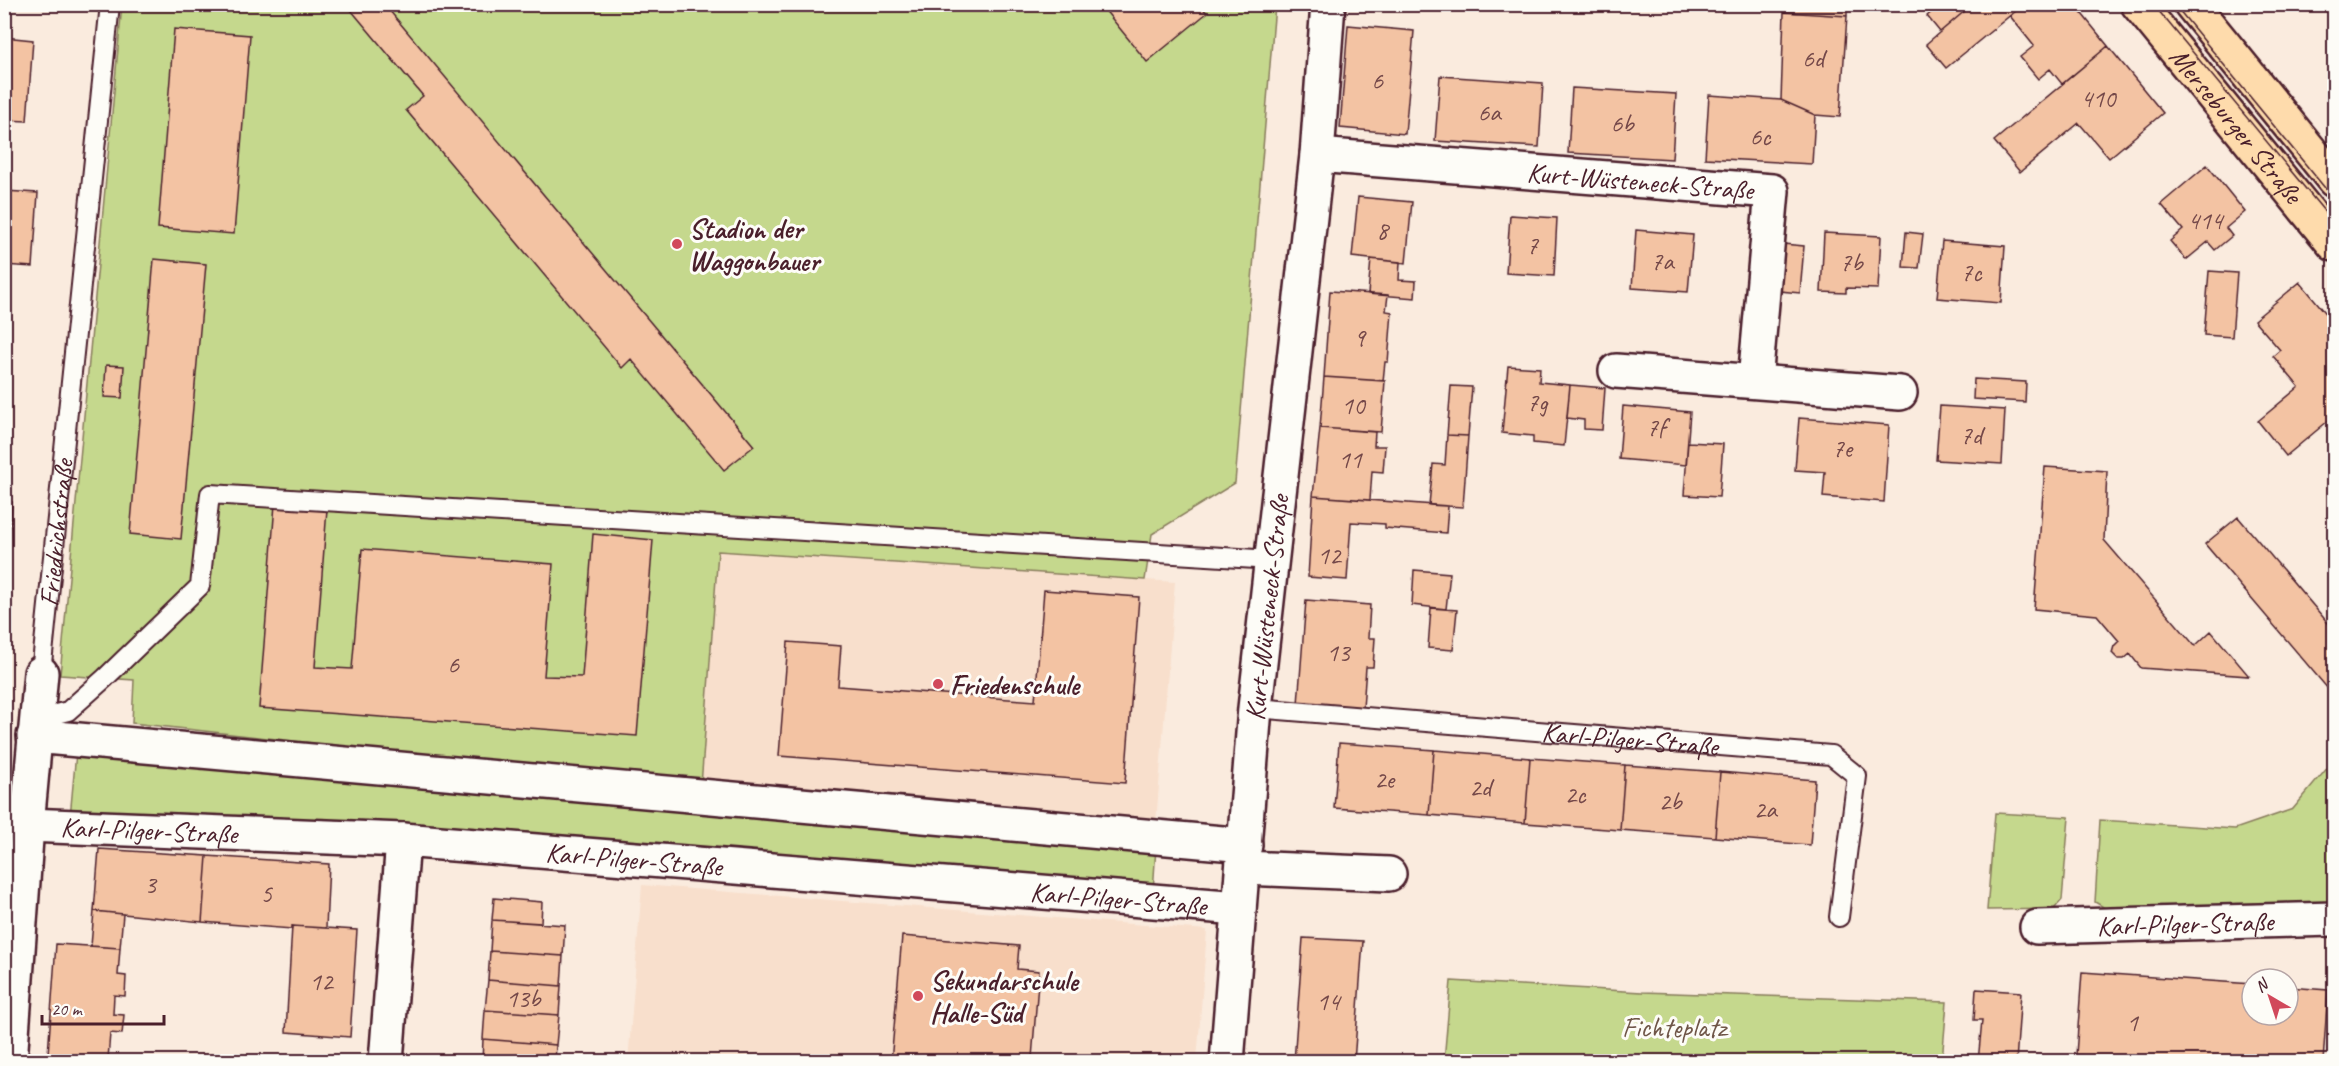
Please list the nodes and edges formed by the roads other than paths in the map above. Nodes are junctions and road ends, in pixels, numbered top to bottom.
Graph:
1 (110, 4) edge
2 (1328, 4) edge
3 (2138, 4) edge
4 (2191, 4) edge
5 (1317, 155) junction
6 (2334, 180) edge
7 (2334, 244) edge
8 (1616, 370) dead end
9 (1755, 381) junction
10 (1900, 393) dead end
11 (1272, 560) junction
12 (41, 673) joint
13 (1256, 708) junction
14 (35, 728) junction
15 (27, 825) junction
16 (403, 840) junction
17 (1244, 857) junction
18 (1389, 874) dead end
19 (1239, 908) junction
20 (1839, 917) dead end
21 (2334, 919) edge
22 (2037, 927) dead end
23 (10, 1062) edge
24 (386, 1062) edge
25 (1227, 1062) edge

1 - 12 lane, Friedrichstraße
2 - 5 street, Kurt-Wüsteneck-Straße
3 - 7 main road, Merseburger Straße
4 - 6 main road, Merseburger Straße
5 - 9 street, Kurt-Wüsteneck-Straße
5 - 11 street, Kurt-Wüsteneck-Straße
8 - 9 street
9 - 10 street
11 - 13 street, Kurt-Wüsteneck-Straße
11 - 14 lane
12 - 14 street, Friedrichstraße
13 - 17 street, Kurt-Wüsteneck-Straße
13 - 20 lane, Karl-Pilger-Straße
14 - 15 street, Friedrichstraße
14 - 17 street, Karl-Pilger-Straße
15 - 16 street, Karl-Pilger-Straße
15 - 23 street, Friedrichstraße
16 - 19 street, Karl-Pilger-Straße
16 - 24 street
17 - 18 street, Karl-Pilger-Straße
17 - 19 street, Kurt-Wüsteneck-Straße
19 - 25 street, Kurt-Wüsteneck-Straße
21 - 22 street, Karl-Pilger-Straße

